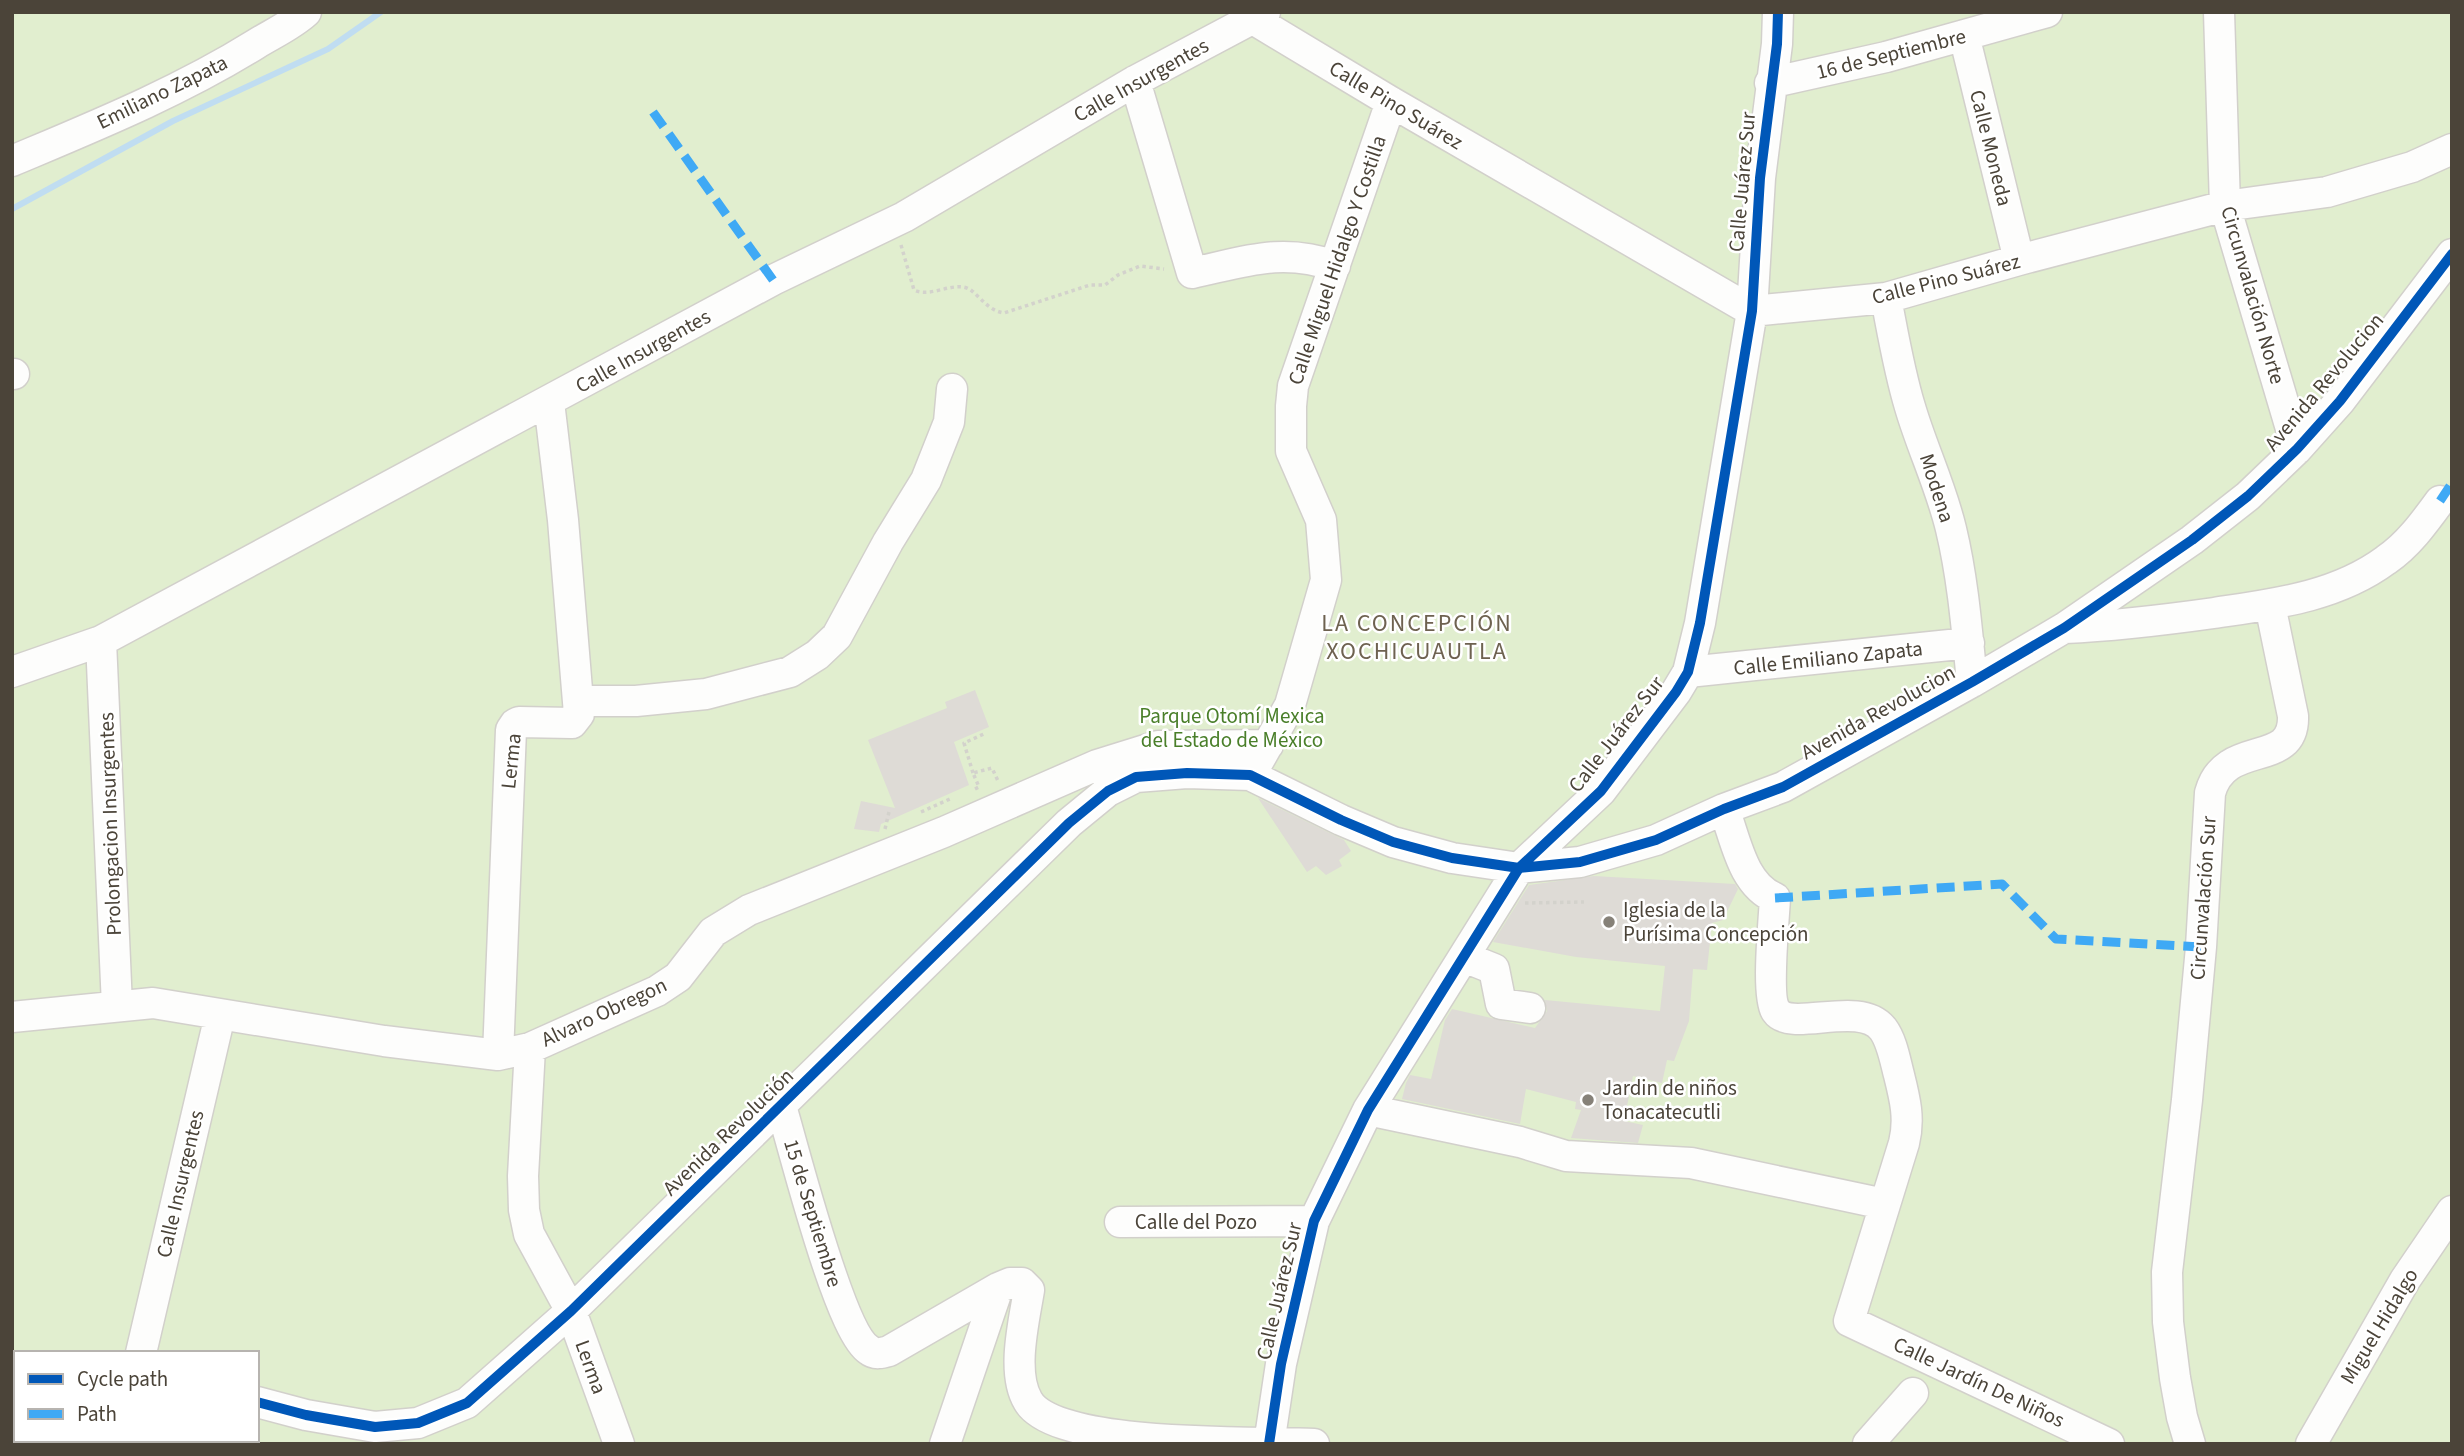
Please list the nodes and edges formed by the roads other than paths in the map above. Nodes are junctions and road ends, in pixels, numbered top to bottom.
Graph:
1 (306, 12) edge
2 (1778, 12) edge
3 (2047, 12) edge
4 (2219, 12) edge
5 (1259, 16) edge
6 (2011, 17) edge
7 (1964, 36) junction
8 (1135, 81) junction
9 (1770, 83) junction
10 (1391, 102) junction
11 (2452, 149) edge
12 (12, 161) edge
13 (2225, 206) junction
14 (2452, 254) edge
15 (2019, 260) junction
16 (1335, 266) junction
17 (1886, 298) junction
18 (1752, 312) junction
19 (952, 389) dead end
20 (549, 402) junction
21 (2297, 449) junction
22 (2440, 501) dead end
23 (2270, 605) junction
24 (2064, 628) junction
25 (102, 641) junction
26 (1969, 643) junction
27 (12, 672) edge
28 (1688, 672) junction
29 (1972, 682) junction
30 (580, 701) junction
31 (1268, 745) junction
32 (1187, 773) joint
33 (1250, 775) junction
34 (1724, 809) junction
35 (1519, 867) junction
36 (1464, 957) junction
37 (117, 1006) junction
38 (1530, 1008) dead end
39 (220, 1015) junction
40 (12, 1017) edge
41 (530, 1048) junction
42 (498, 1055) junction
43 (782, 1106) junction
44 (1368, 1110) junction
45 (1884, 1203) junction
46 (2452, 1211) edge
47 (1314, 1221) junction
48 (1121, 1222) dead end
49 (998, 1288) junction
50 (571, 1311) junction
51 (141, 1351) edge
52 (1913, 1392) dead end
53 (259, 1403) edge
54 (1269, 1443) edge
55 (618, 1444) edge
56 (945, 1444) edge
57 (1314, 1444) edge
58 (1868, 1444) edge
59 (2109, 1444) edge
60 (2190, 1444) edge
61 (2311, 1444) edge

1 - 12 street, Emiliano Zapata
2 - 9 street, Calle Juárez Sur
3 - 6 street, 16 de Septiembre
4 - 13 street, Circunvalación Norte
5 - 8 street, Calle Insurgentes
5 - 10 street, Calle Pino Suárez
6 - 7 street, 16 de Septiembre
7 - 9 street, 16 de Septiembre
7 - 15 street, Calle Moneda
8 - 16 street
8 - 20 street, Calle Insurgentes
9 - 18 street, Calle Juárez Sur
10 - 16 street, Calle Miguel Hidalgo Y Costilla
10 - 18 street, Calle Pino Suárez
11 - 13 street, Calle Pino Suárez
13 - 15 street, Calle Pino Suárez
13 - 21 street, Circunvalación Norte
14 - 21 street, Avenida Revolucion
15 - 17 street, Calle Pino Suárez
16 - 31 street, Calle Miguel Hidalgo Y Costilla
17 - 18 street, Calle Pino Suárez
17 - 26 street, Modena
18 - 28 street, Calle Juárez Sur
19 - 30 street
20 - 25 street, Calle Insurgentes
20 - 30 street
21 - 24 street, Avenida Revolucion
22 - 23 street
23 - 24 street
23 - 60 street, Circunvalación Sur
24 - 29 street, Avenida Revolucion
25 - 27 street, Calle Insurgentes
25 - 37 street, Prolongacion Insurgentes
26 - 28 street, Calle Emiliano Zapata
26 - 29 street, Modena
28 - 35 street, Calle Juárez Sur
29 - 34 street, Avenida Revolucion
30 - 42 street, Lerma
31 - 33 street, Calle Miguel Hidalgo Y Costilla
31 - 41 street, Alvaro Obregon
32 - 33 street, Avenida Revolucion
32 - 43 street, Avenida Revolución
33 - 35 street, Avenida Revolucion
34 - 35 street, Avenida Revolucion
34 - 45 street
35 - 36 street, Calle Juárez Sur
36 - 38 street
36 - 44 street, Calle Juárez Sur
37 - 39 street, Alvaro Obregon
37 - 40 street, Alvaro Obregon
39 - 42 street, Alvaro Obregon
39 - 51 street, Calle Insurgentes
41 - 42 street, Alvaro Obregon
41 - 50 street, Lerma
43 - 49 street, 15 de Septiembre
43 - 50 street, Avenida Revolución
44 - 45 street
44 - 47 street, Calle Juárez Sur
45 - 59 street, Calle Jardín De Niños
46 - 61 street, Miguel Hidalgo
47 - 48 street, Calle del Pozo
47 - 54 street, Calle Juárez Sur
49 - 54 street
49 - 56 street
50 - 53 street, Avenida Revolución
50 - 55 street, Lerma
52 - 58 street
54 - 57 street

